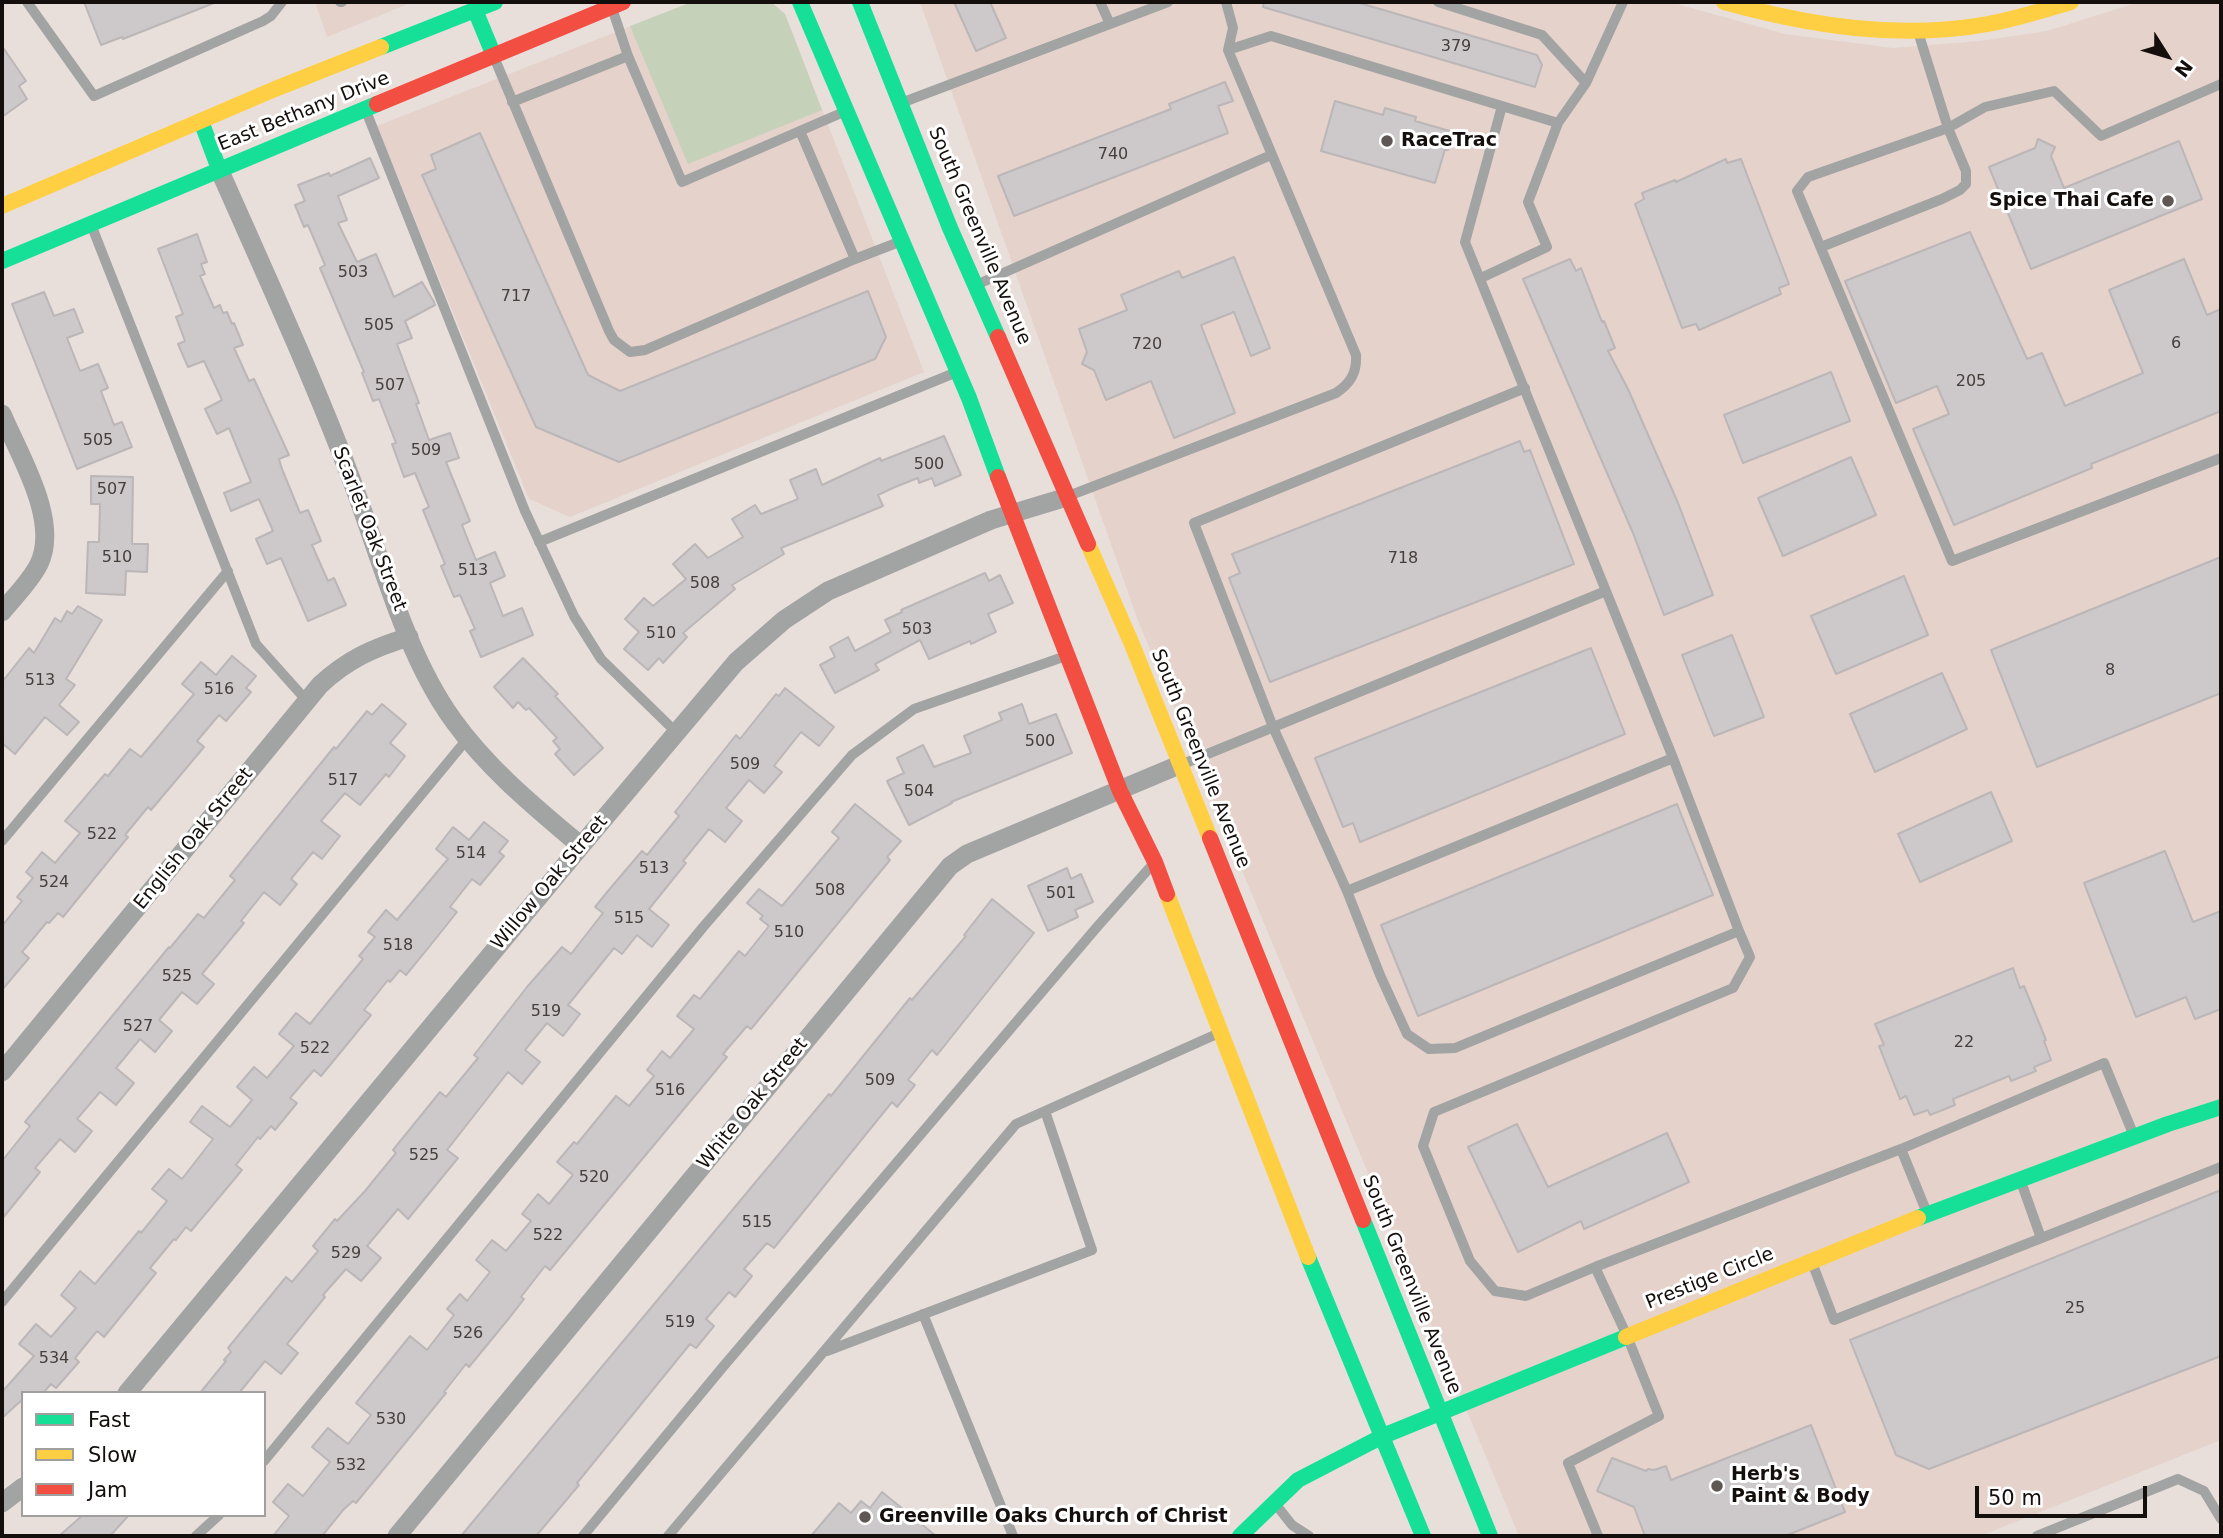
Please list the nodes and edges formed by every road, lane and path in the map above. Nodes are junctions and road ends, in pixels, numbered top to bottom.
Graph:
1 (27, 2) edge
2 (282, 2) edge
3 (495, 2) edge
4 (800, 2) edge
5 (860, 2) edge
6 (1100, 2) edge
7 (1168, 2) edge
8 (1226, 2) edge
9 (1438, 2) edge
10 (1623, 2) edge
11 (1724, 2) edge
12 (2071, 2) edge
13 (617, 4) edge
14 (474, 6) edge
15 (880, 10) dead end
16 (1110, 24) junction
17 (1917, 32) junction
18 (1228, 50) junction
19 (494, 56) junction
20 (628, 56) junction
21 (888, 73) junction
22 (1586, 83) junction
23 (2221, 84) edge
24 (512, 102) junction
25 (901, 103) junction
26 (1503, 106) junction
27 (365, 110) junction
28 (846, 111) junction
29 (201, 121) junction
30 (1558, 122) junction
31 (1948, 128) junction
32 (800, 131) junction
33 (1271, 155) junction
34 (219, 169) junction
35 (2, 206) edge
36 (90, 224) junction
37 (903, 241) junction
38 (1821, 247) junction
39 (855, 259) junction
40 (2, 261) edge
41 (1481, 278) junction
42 (976, 285) junction
43 (958, 372) junction
44 (1525, 388) junction
45 (2, 414) edge
46 (2221, 457) edge
47 (1067, 497) junction
48 (1011, 514) junction
49 (539, 542) junction
50 (228, 571) junction
51 (1606, 591) junction
52 (2, 612) edge
53 (409, 637) junction
54 (1067, 656) junction
55 (307, 701) junction
56 (1273, 727) junction
57 (677, 733) junction
58 (468, 738) junction
59 (1673, 758) junction
60 (1179, 765) junction
61 (1120, 791) junction
62 (2, 841) edge
63 (580, 846) junction
64 (1155, 862) junction
65 (1347, 891) junction
66 (1739, 931) junction
67 (1221, 1033) junction
68 (2, 1072) edge
69 (2221, 1108) edge
70 (1045, 1111) junction
71 (2134, 1136) junction
72 (1901, 1149) junction
73 (2221, 1167) edge
74 (2019, 1178) junction
75 (1927, 1213) junction
76 (2041, 1238) junction
77 (1811, 1261) junction
78 (1595, 1267) junction
79 (2, 1302) edge
80 (923, 1314) junction
81 (1627, 1336) junction
82 (823, 1352) junction
83 (129, 1391) edge
84 (1441, 1413) junction
85 (1383, 1436) junction
86 (266, 1459) edge
87 (21, 1489) edge
88 (2, 1503) edge
89 (1274, 1503) junction
90 (217, 1517) edge
91 (2221, 1519) edge
92 (197, 1536) edge
93 (397, 1536) edge
94 (583, 1536) edge
95 (668, 1536) edge
96 (1013, 1536) edge
97 (1240, 1536) edge
98 (1309, 1536) edge
99 (1423, 1536) edge
100 (1490, 1536) edge
101 (1598, 1536) edge
102 (2037, 1536) edge

1 - 2 lane
3 - 14 main road, East Bethany Drive
4 - 28 main road
5 - 21 main road, South Greenville Avenue
6 - 16 lane
7 - 16 lane
8 - 18 lane
9 - 22 lane
10 - 22 lane
11 - 17 main road
12 - 17 main road
13 - 19 main road, East Bethany Drive
13 - 20 lane
14 - 19 main road
14 - 29 main road, East Bethany Drive
15 - 21 main road
16 - 25 lane
17 - 31 lane
18 - 26 lane
18 - 33 lane
19 - 24 lane
19 - 27 main road, East Bethany Drive
20 - 24 lane
20 - 32 lane
21 - 25 main road, South Greenville Avenue
22 - 30 lane
23 - 31 lane
24 - 39 lane
25 - 42 main road, South Greenville Avenue
26 - 30 lane
26 - 41 lane
27 - 34 main road, East Bethany Drive
27 - 49 lane
28 - 32 lane
28 - 37 main road
29 - 34 main road
29 - 35 main road, East Bethany Drive
30 - 41 lane
31 - 38 lane
31 - 38 lane
32 - 39 lane
33 - 42 lane
33 - 47 lane
34 - 36 main road, East Bethany Drive
34 - 53 street, Scarlet Oak Street
36 - 40 main road, East Bethany Drive
36 - 50 lane
37 - 39 lane
37 - 43 main road
38 - 46 lane
41 - 44 lane
42 - 47 main road, South Greenville Avenue
43 - 48 main road
43 - 49 lane
44 - 51 lane
44 - 56 lane
45 - 52 street
47 - 48 street, Willow Oak Street
47 - 60 main road, South Greenville Avenue
48 - 54 main road
48 - 57 street, Willow Oak Street
49 - 57 lane
50 - 55 lane
50 - 62 lane
51 - 56 lane
51 - 59 lane
53 - 55 street, English Oak Street
53 - 58 street, Scarlet Oak Street
54 - 61 main road
54 - 86 lane
55 - 68 street, English Oak Street
56 - 60 lane
56 - 65 lane
57 - 63 street, Willow Oak Street
58 - 63 street, Scarlet Oak Street
58 - 79 lane
59 - 65 lane
59 - 66 lane
60 - 61 street, White Oak Street
60 - 84 main road, South Greenville Avenue
61 - 64 main road
61 - 93 street, White Oak Street
63 - 83 street, Willow Oak Street
64 - 67 main road
64 - 94 lane
65 - 66 lane
66 - 78 lane
67 - 70 lane
67 - 85 main road
69 - 71 main road, Prestige Circle
70 - 80 lane
70 - 82 lane
71 - 72 lane
71 - 74 main road, Prestige Circle
72 - 75 lane
72 - 78 lane
73 - 76 lane
74 - 75 main road, Prestige Circle
74 - 76 lane
75 - 77 main road, Prestige Circle
76 - 77 lane
77 - 81 main road, Prestige Circle
78 - 81 lane
80 - 82 lane
80 - 96 lane
81 - 84 main road, Prestige Circle
81 - 101 lane
82 - 95 lane
84 - 85 main road, Prestige Circle
84 - 100 main road, South Greenville Avenue
85 - 89 main road, Prestige Circle
85 - 99 main road
87 - 88 street
89 - 97 main road, Prestige Circle
89 - 98 lane
90 - 92 lane
91 - 102 lane

